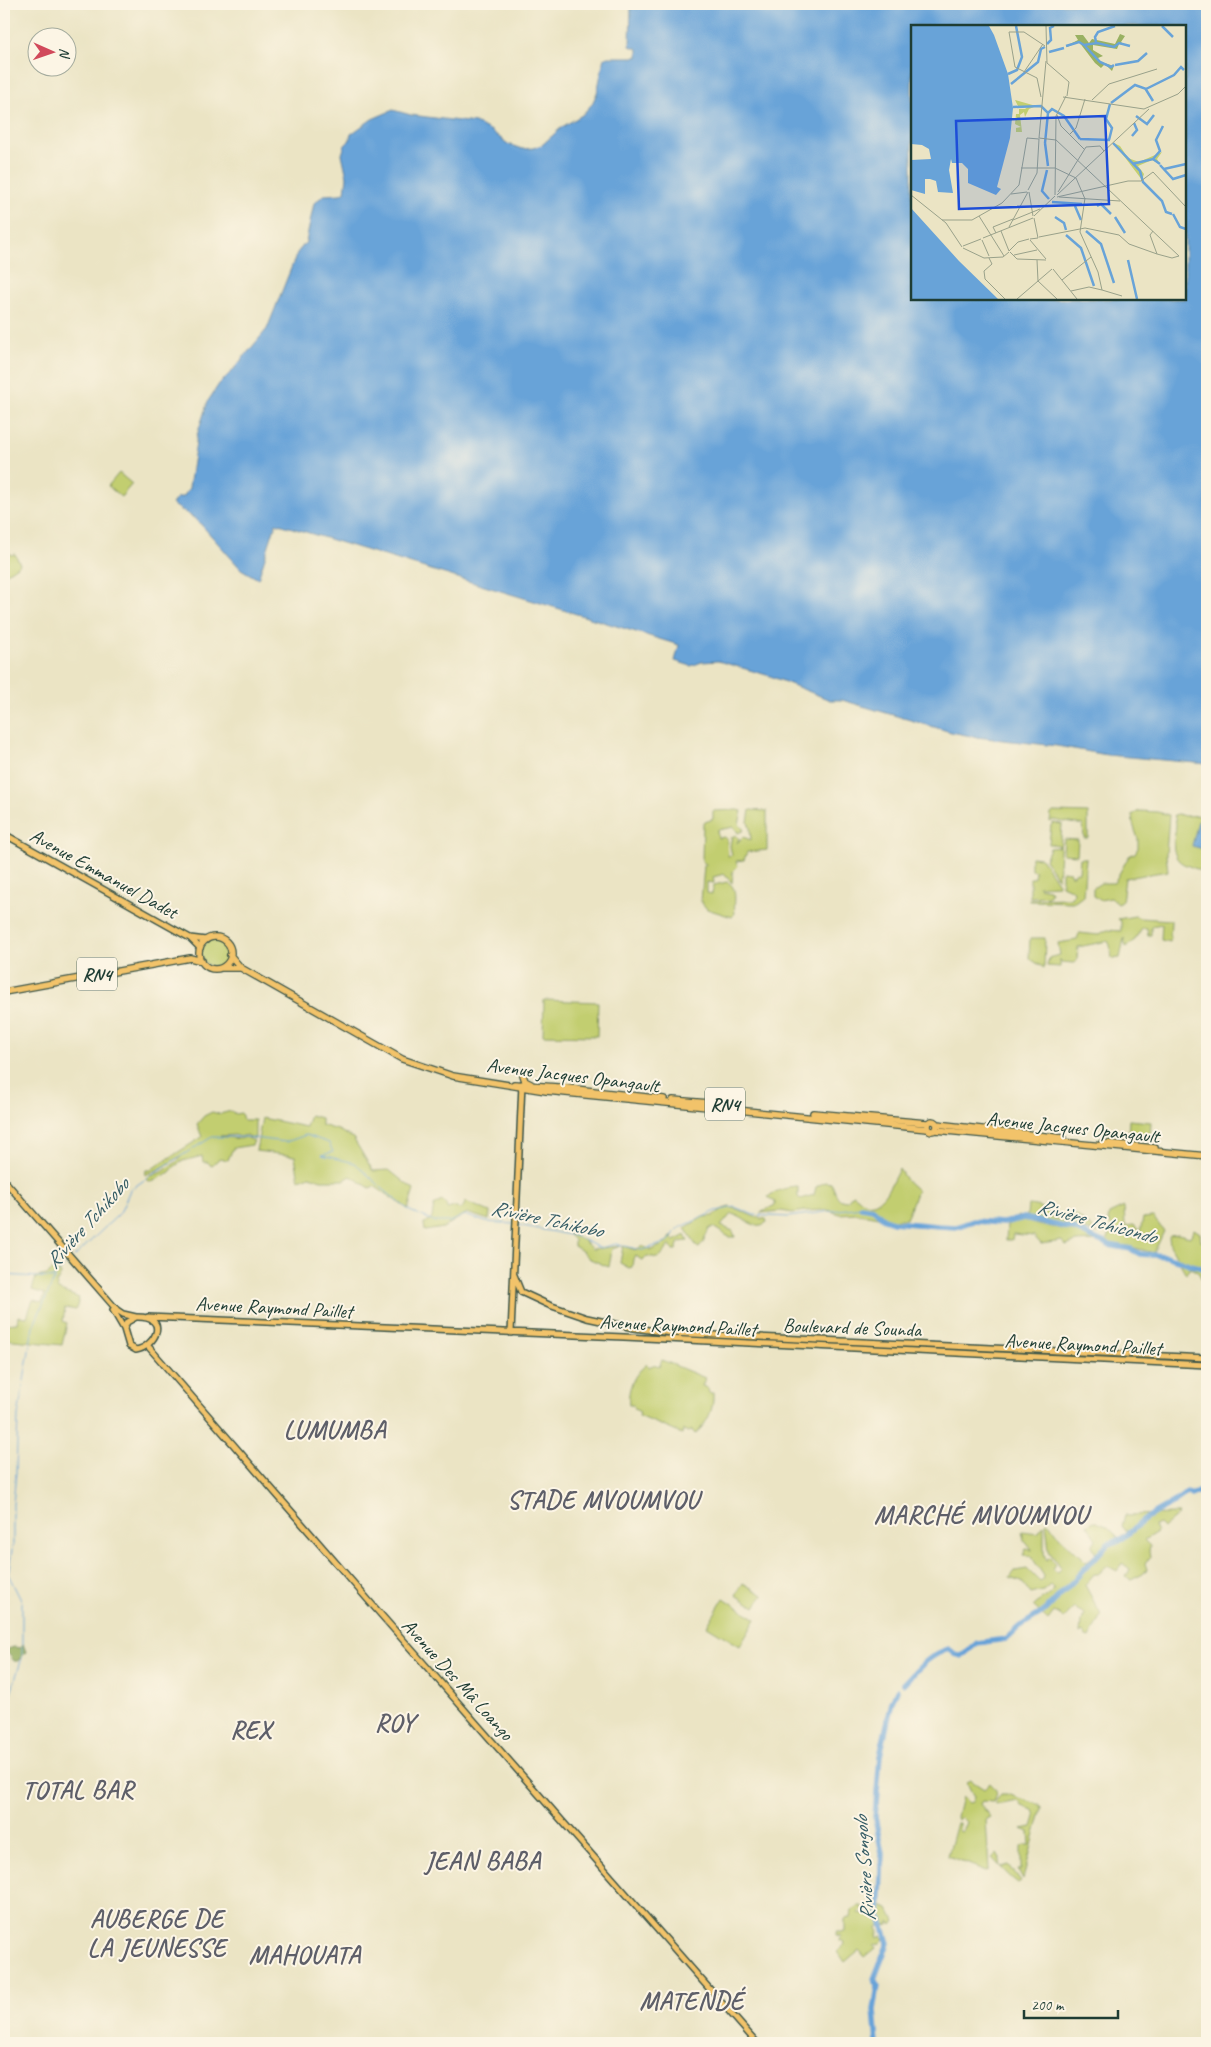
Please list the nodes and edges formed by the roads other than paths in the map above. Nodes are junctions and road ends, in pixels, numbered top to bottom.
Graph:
1 (4, 834) edge
2 (190, 938) junction
3 (206, 940) junction
4 (200, 950) junction
5 (230, 955) junction
6 (190, 958) junction
7 (202, 961) junction
8 (220, 968) junction
9 (241, 968) junction
10 (4, 992) edge
11 (522, 1072) dead end
12 (533, 1085) junction
13 (522, 1086) junction
14 (927, 1126) junction
15 (936, 1127) junction
16 (1207, 1152) edge
17 (1207, 1156) edge
18 (4, 1182) edge
19 (514, 1275) junction
20 (523, 1294) junction
21 (513, 1295) junction
22 (116, 1312) junction
23 (136, 1317) junction
24 (148, 1317) junction
25 (158, 1317) junction
26 (157, 1325) junction
27 (124, 1329) junction
28 (512, 1333) junction
29 (147, 1344) junction
30 (1207, 1358) edge
31 (1207, 1365) edge
32 (757, 2043) edge

1 - 2 main road, Avenue Emmanuel Dadet
2 - 3 main road, Avenue Emmanuel Dadet
2 - 4 main road, Avenue Emmanuel Dadet
3 - 4 highway, RN4
3 - 5 highway, RN4
4 - 6 highway, RN4
4 - 7 highway
5 - 8 highway
5 - 9 highway, RN4
6 - 7 highway, RN4
6 - 10 highway, RN4
7 - 8 highway, RN4
8 - 9 highway, RN4
9 - 13 highway, Avenue Jacques Opangault / RN4
11 - 12 highway
12 - 13 highway, RN4
12 - 14 highway, RN4
13 - 14 highway, Avenue Jacques Opangault / RN4
13 - 19 main road
14 - 15 highway, RN4
15 - 16 highway, Avenue Jacques Opangault / RN4
15 - 17 highway, Avenue Jacques Opangault / RN4
18 - 22 main road
19 - 20 main road
19 - 21 main road
20 - 21 main road
20 - 30 main road, Boulevard de Sounda
21 - 28 main road
22 - 23 main road
22 - 27 main road
23 - 24 main road
23 - 27 main road
24 - 25 main road, Avenue Raymond Paillet
24 - 26 main road
25 - 26 main road
25 - 28 main road, Avenue Raymond Paillet
26 - 29 main road
27 - 29 main road
28 - 31 main road, Avenue Raymond Paillet
29 - 32 main road, Avenue Des Mâ Loango

